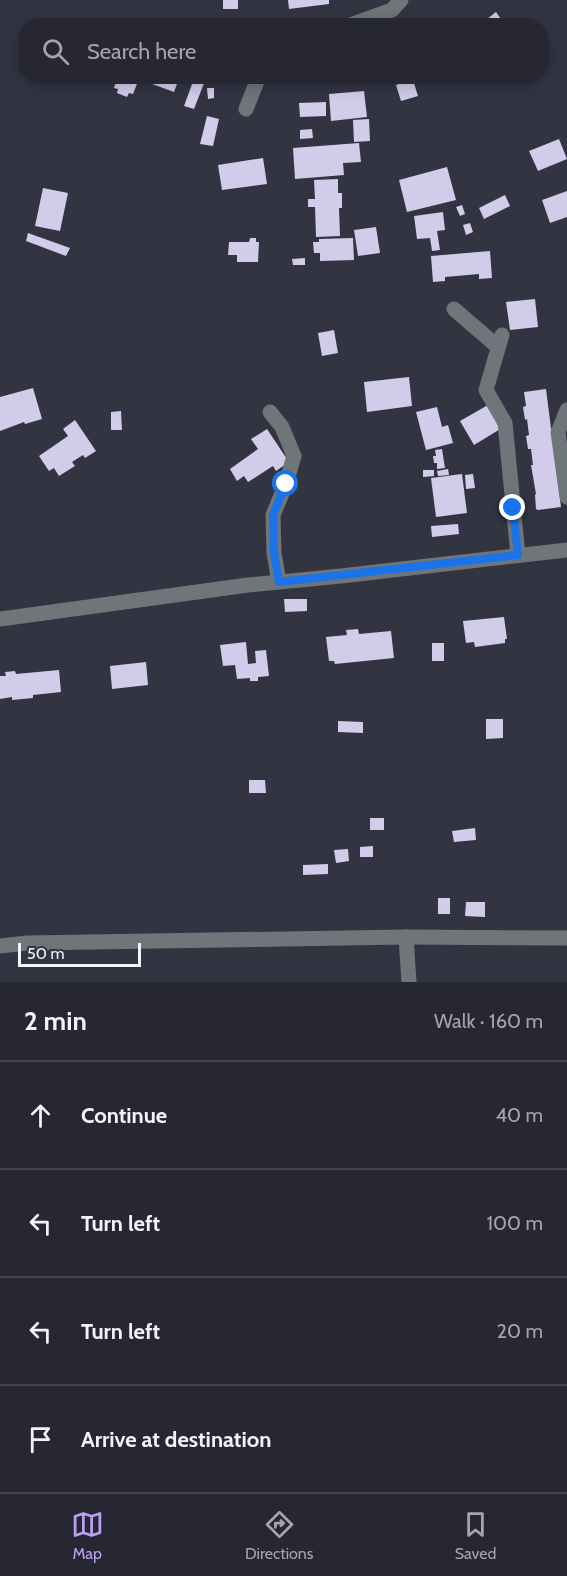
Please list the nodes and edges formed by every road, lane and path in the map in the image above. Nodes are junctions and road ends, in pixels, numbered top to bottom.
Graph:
1 (401, 0) edge
2 (369, 18) edge
3 (256, 84) edge
4 (246, 109) dead end
5 (454, 309) dead end
6 (567, 410) edge
7 (270, 412) dead end
8 (567, 497) edge
9 (567, 550) edge
10 (518, 555) junction
11 (279, 582) junction
12 (0, 618) edge
13 (406, 937) junction
14 (567, 938) edge
15 (0, 946) edge
16 (409, 982) edge

1 - 2 street
3 - 4 street
5 - 10 street
6 - 8 street
7 - 11 street
9 - 10 street
10 - 11 street
11 - 12 street
13 - 14 street
13 - 15 street
13 - 16 street

